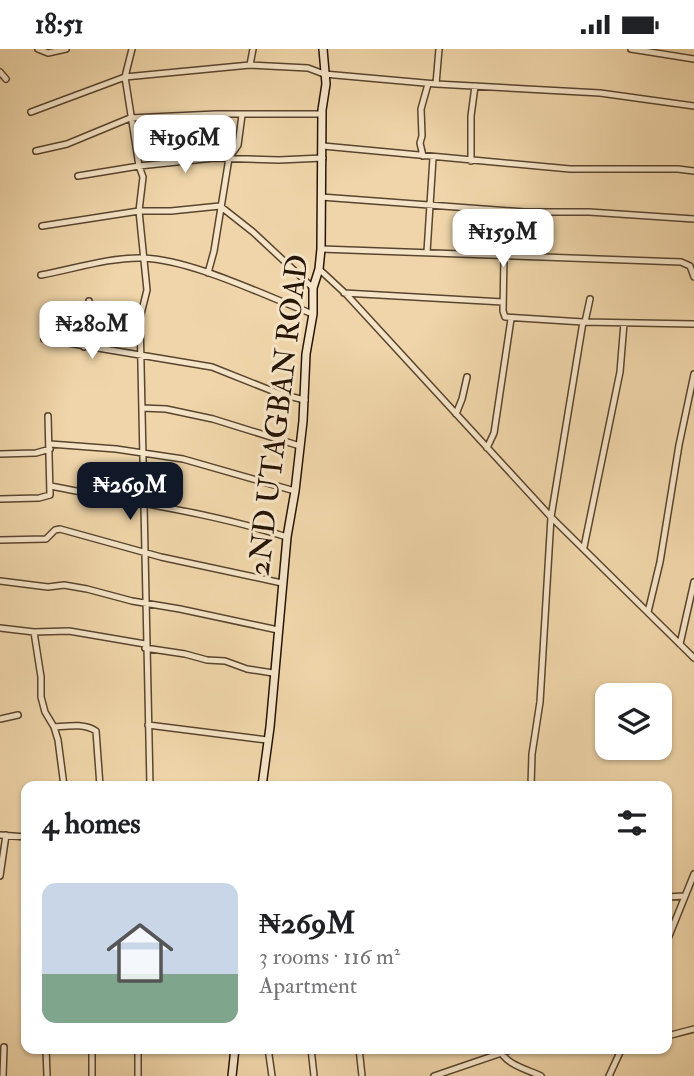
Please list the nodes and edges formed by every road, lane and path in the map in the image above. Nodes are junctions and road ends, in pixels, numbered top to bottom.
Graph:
1 (38, 49) edge
2 (66, 49) edge
3 (132, 49) edge
4 (253, 49) edge
5 (323, 49) edge
6 (439, 49) edge
7 (631, 49) edge
8 (694, 58) edge
9 (250, 65) junction
10 (0, 72) edge
11 (324, 74) junction
12 (125, 77) junction
13 (6, 79) dead end
14 (428, 84) junction
15 (436, 84) junction
16 (475, 86) junction
17 (694, 106) edge
18 (31, 112) dead end
19 (242, 114) junction
20 (322, 114) junction
21 (130, 118) junction
22 (323, 146) junction
23 (36, 151) dead end
24 (423, 156) junction
25 (433, 157) junction
26 (229, 158) junction
27 (323, 158) junction
28 (471, 161) junction
29 (139, 166) junction
30 (694, 171) edge
31 (78, 176) dead end
32 (321, 197) junction
33 (430, 205) junction
34 (220, 206) junction
35 (139, 211) junction
36 (694, 219) edge
37 (42, 226) dead end
38 (321, 249) junction
39 (427, 252) dead end
40 (504, 256) junction
41 (144, 258) junction
42 (319, 269) junction
43 (208, 273) junction
44 (41, 275) dead end
45 (694, 277) edge
46 (313, 288) junction
47 (344, 293) junction
48 (590, 299) dead end
49 (89, 301) dead end
50 (503, 302) junction
51 (313, 314) junction
52 (511, 319) junction
53 (584, 322) junction
54 (624, 323) junction
55 (694, 324) edge
56 (44, 339) dead end
57 (84, 347) junction
58 (142, 355) junction
59 (694, 374) edge
60 (467, 377) dead end
61 (305, 400) junction
62 (142, 408) junction
63 (456, 414) junction
64 (48, 417) dead end
65 (300, 446) junction
66 (50, 447) junction
67 (487, 448) junction
68 (142, 452) junction
69 (0, 454) edge
70 (51, 486) junction
71 (295, 491) junction
72 (0, 499) edge
73 (143, 504) junction
74 (551, 517) junction
75 (287, 537) junction
76 (0, 540) edge
77 (584, 547) dead end
78 (144, 553) junction
79 (0, 581) edge
80 (694, 582) edge
81 (282, 583) junction
82 (145, 602) junction
83 (648, 613) junction
84 (0, 628) edge
85 (278, 630) junction
86 (34, 632) junction
87 (680, 645) junction
88 (145, 646) junction
89 (694, 658) edge
90 (273, 673) junction
91 (18, 715) dead end
92 (0, 719) edge
93 (148, 725) junction
94 (54, 727) junction
95 (267, 740) junction
96 (63, 781) edge
97 (100, 781) edge
98 (149, 781) edge
99 (263, 781) edge
100 (531, 781) edge
101 (3, 835) edge
102 (21, 837) edge
103 (694, 874) edge
104 (0, 876) edge
105 (684, 896) junction
106 (672, 897) edge
107 (672, 928) edge
108 (694, 1030) edge
109 (672, 1035) edge
110 (4, 1047) dead end
111 (46, 1054) edge
112 (92, 1054) edge
113 (138, 1054) edge
114 (234, 1054) edge
115 (269, 1054) edge
116 (312, 1054) edge
117 (360, 1054) edge
118 (493, 1054) edge
119 (502, 1054) edge
120 (619, 1054) edge
121 (447, 1074) edge
122 (3, 1076) edge
123 (47, 1076) edge
124 (92, 1076) edge
125 (138, 1076) edge
126 (232, 1076) edge
127 (272, 1076) edge
128 (314, 1076) edge
129 (362, 1076) edge
130 (434, 1076) edge
131 (541, 1076) edge
132 (609, 1076) edge

1 - 2 street
3 - 12 street
4 - 9 street
5 - 11 street, 2ND UTAGBAN ROAD
6 - 15 street
7 - 8 street
9 - 11 street
9 - 12 street
10 - 13 street
11 - 14 street
11 - 20 street, 2ND UTAGBAN ROAD
12 - 18 street
12 - 21 street
14 - 15 street
14 - 24 street
15 - 16 street
16 - 17 street
16 - 28 street
19 - 20 street
19 - 21 street
19 - 26 street
20 - 22 street, 2ND UTAGBAN ROAD
21 - 23 street
21 - 29 street
22 - 24 street
22 - 27 street, 2ND UTAGBAN ROAD
24 - 25 street
25 - 28 street
25 - 33 street
26 - 27 street
26 - 29 street
26 - 34 street
27 - 32 street, 2ND UTAGBAN ROAD
28 - 30 street
29 - 31 street
29 - 35 street
32 - 33 street
32 - 38 street, 2ND UTAGBAN ROAD
33 - 36 street
33 - 39 street
34 - 35 street
34 - 43 street
34 - 46 street
35 - 37 street
35 - 41 street
38 - 40 street
38 - 42 street, 2ND UTAGBAN ROAD
40 - 45 street
40 - 50 street
41 - 43 street
41 - 44 street
41 - 58 street
42 - 46 street, 2ND UTAGBAN ROAD
42 - 47 street
43 - 51 street
46 - 51 street, 2ND UTAGBAN ROAD
47 - 50 street
47 - 63 street
48 - 53 street
49 - 57 street
50 - 52 street
51 - 61 street, 2ND UTAGBAN ROAD
52 - 53 street
52 - 67 street
53 - 54 street
53 - 74 street
54 - 55 street
54 - 77 street
56 - 57 street
57 - 58 street
58 - 61 street
58 - 62 street
59 - 83 street
60 - 63 street
61 - 65 street, 2ND UTAGBAN ROAD
62 - 65 street
62 - 68 street
63 - 67 street
64 - 66 street
65 - 71 street, 2ND UTAGBAN ROAD
66 - 68 street
66 - 69 street
66 - 70 street
67 - 74 street
68 - 71 street
68 - 73 street
70 - 72 street
70 - 73 street
71 - 75 street, 2ND UTAGBAN ROAD
73 - 75 street
73 - 78 street
74 - 83 street
74 - 100 street
75 - 81 street, 2ND UTAGBAN ROAD
76 - 78 street
78 - 81 street
78 - 82 street
79 - 82 street
80 - 87 street
81 - 85 street, 2ND UTAGBAN ROAD
82 - 85 street
82 - 88 street
83 - 87 street
84 - 86 street
85 - 90 street, 2ND UTAGBAN ROAD
86 - 88 street
86 - 94 street
87 - 89 street
88 - 90 street
88 - 93 street
90 - 95 street, 2ND UTAGBAN ROAD
91 - 92 street
93 - 95 street
93 - 98 street
94 - 96 street
94 - 97 street
95 - 99 street, 2ND UTAGBAN ROAD
101 - 102 street
101 - 104 street
103 - 105 street
105 - 106 street
105 - 107 street
108 - 109 street
110 - 122 street
111 - 123 street
112 - 124 street
113 - 125 street
114 - 126 street
115 - 127 street
116 - 128 street
117 - 129 street
118 - 121 street
119 - 131 street
120 - 132 street
121 - 130 street

